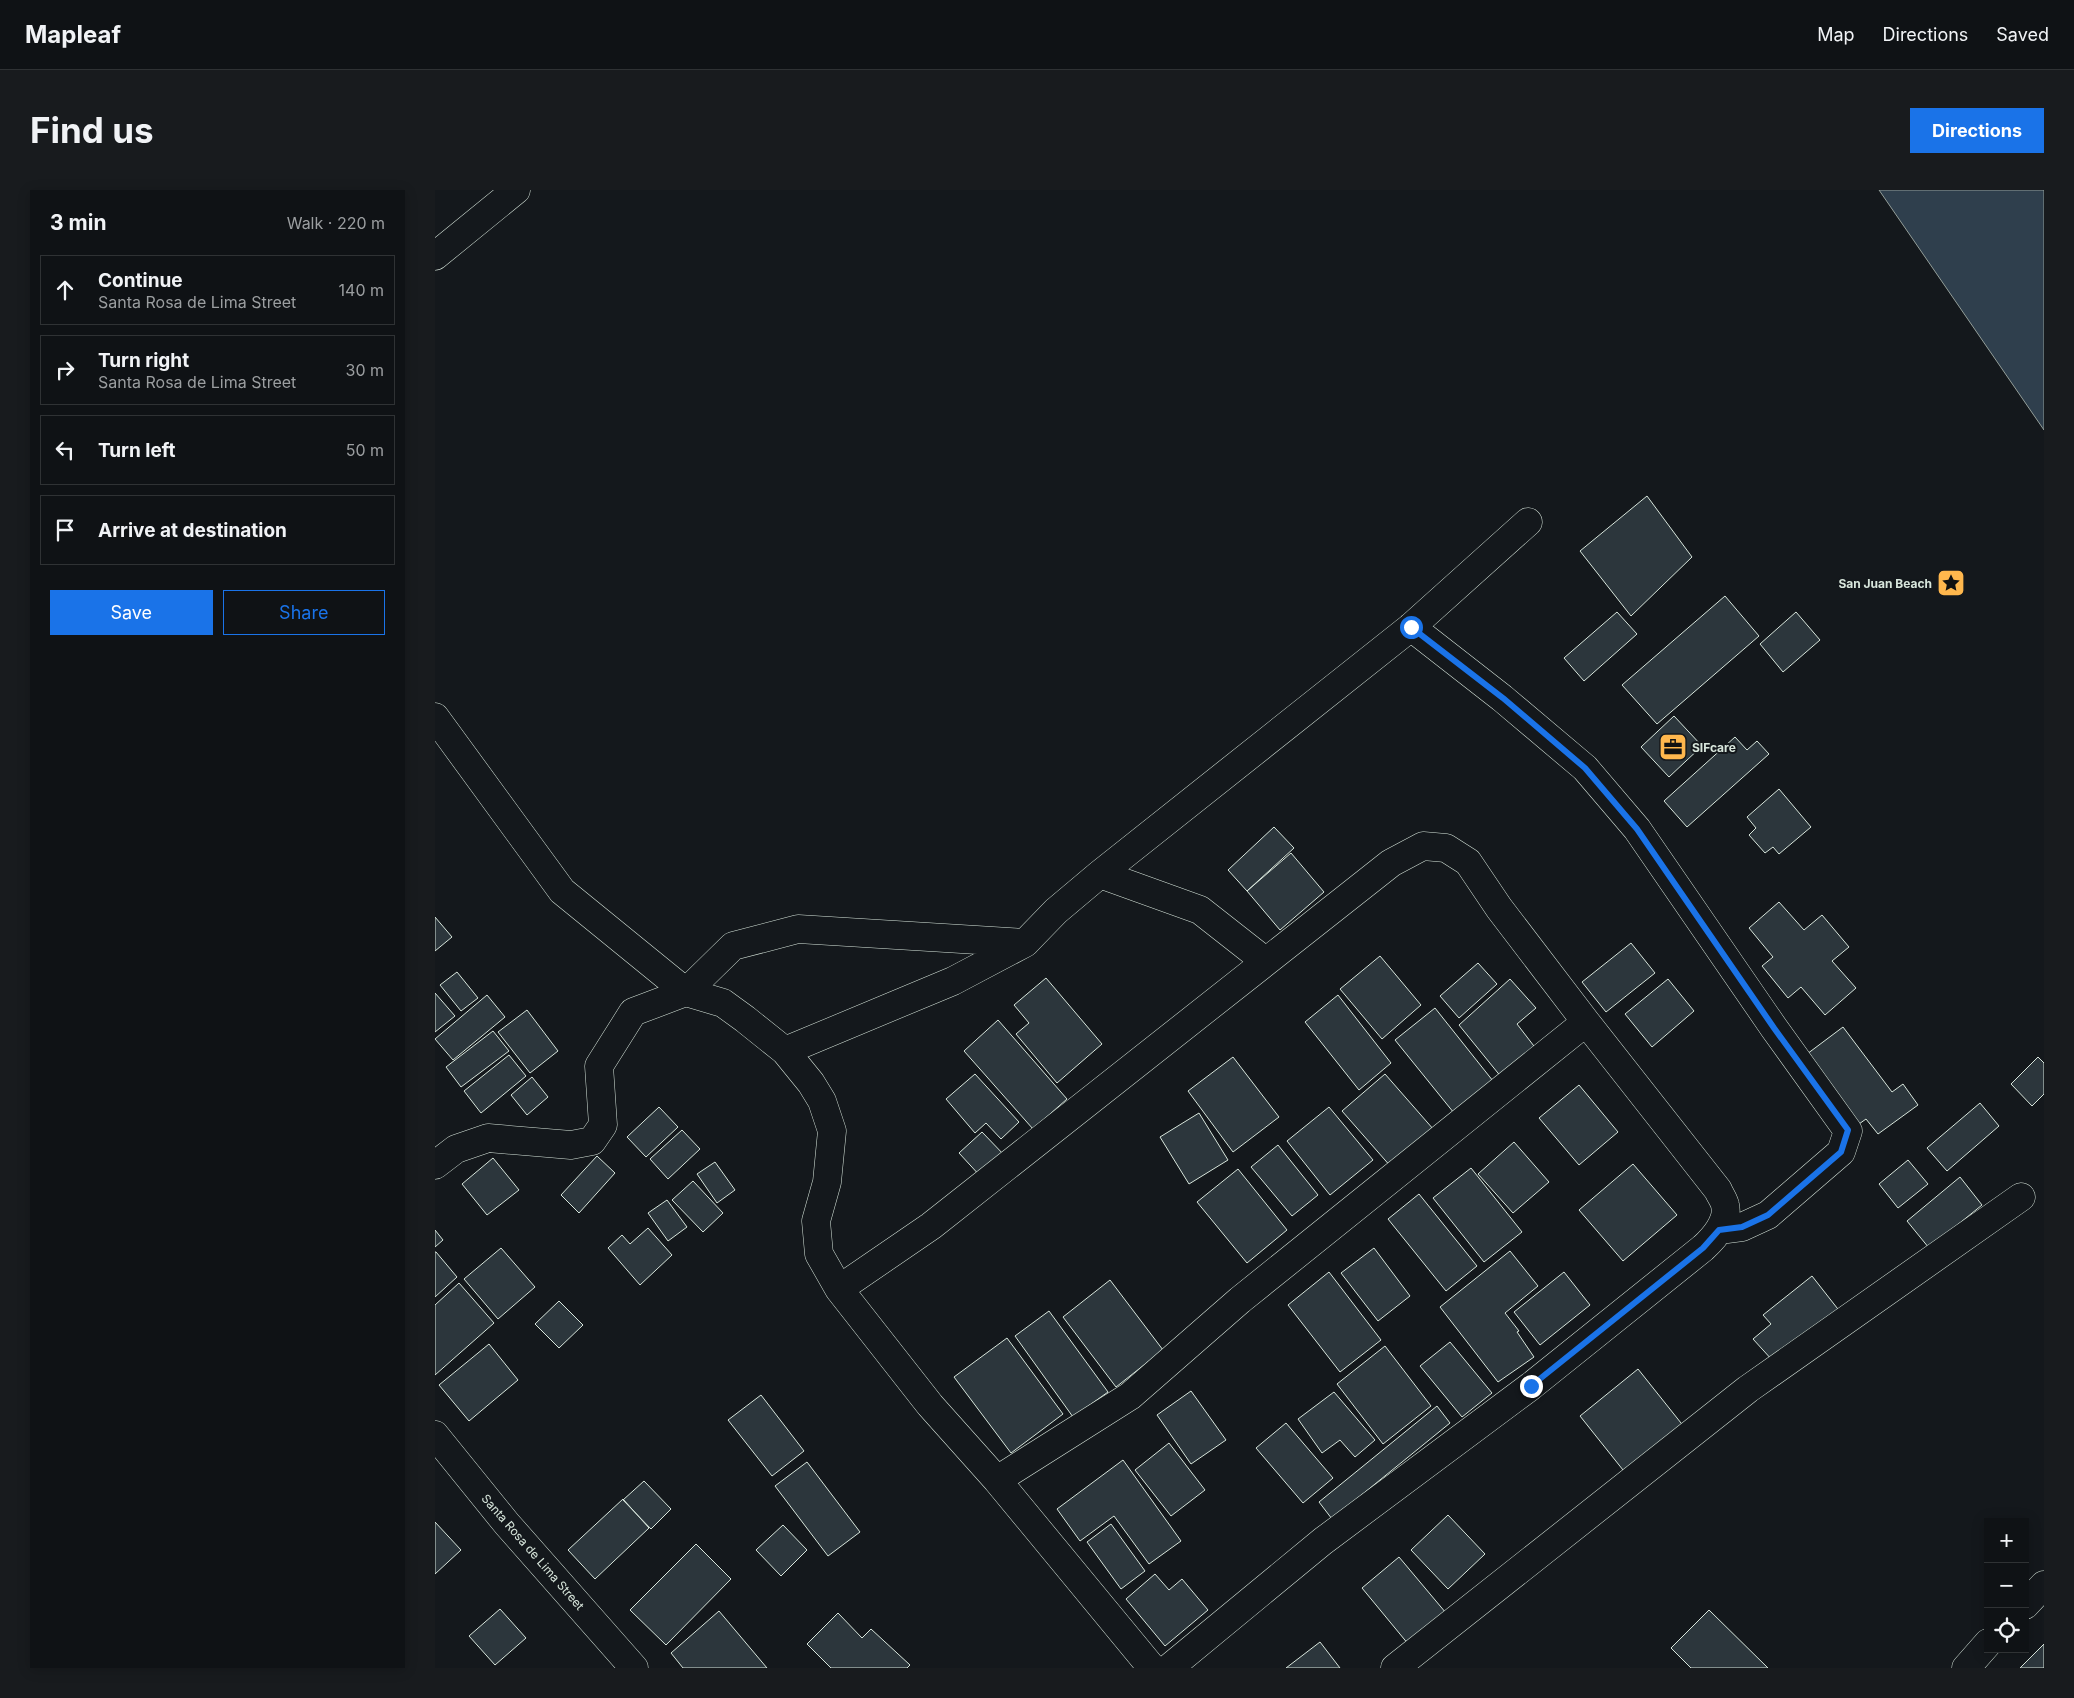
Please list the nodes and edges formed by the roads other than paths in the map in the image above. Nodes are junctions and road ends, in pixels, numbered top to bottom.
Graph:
1 (516, 190) edge
2 (435, 256) edge
3 (1528, 522) dead end
4 (1411, 627) junction
5 (435, 717) edge
6 (1100, 874) junction
7 (1025, 943) junction
8 (1265, 961) junction
9 (686, 992) junction
10 (1585, 1022) junction
11 (785, 1050) junction
12 (435, 1165) edge
13 (2021, 1197) dead end
14 (1719, 1230) junction
15 (839, 1290) junction
16 (435, 1435) edge
17 (997, 1480) junction
18 (2044, 1585) edge
19 (2029, 1601) edge
20 (1984, 1648) edge
21 (634, 1668) edge
22 (1152, 1668) edge
23 (1169, 1668) edge
24 (1395, 1668) edge
25 (1966, 1668) edge

1 - 2 street
3 - 4 street
4 - 6 street
4 - 14 street
5 - 9 street
6 - 7 street
6 - 8 street
7 - 9 street
7 - 11 street
8 - 10 street
8 - 15 street
9 - 11 street
9 - 12 street
10 - 14 street
10 - 17 street
11 - 15 street
13 - 24 street
14 - 23 street
15 - 17 street
16 - 21 street, Santa Rosa de Lima Street
17 - 22 street
18 - 19 street
20 - 25 street

